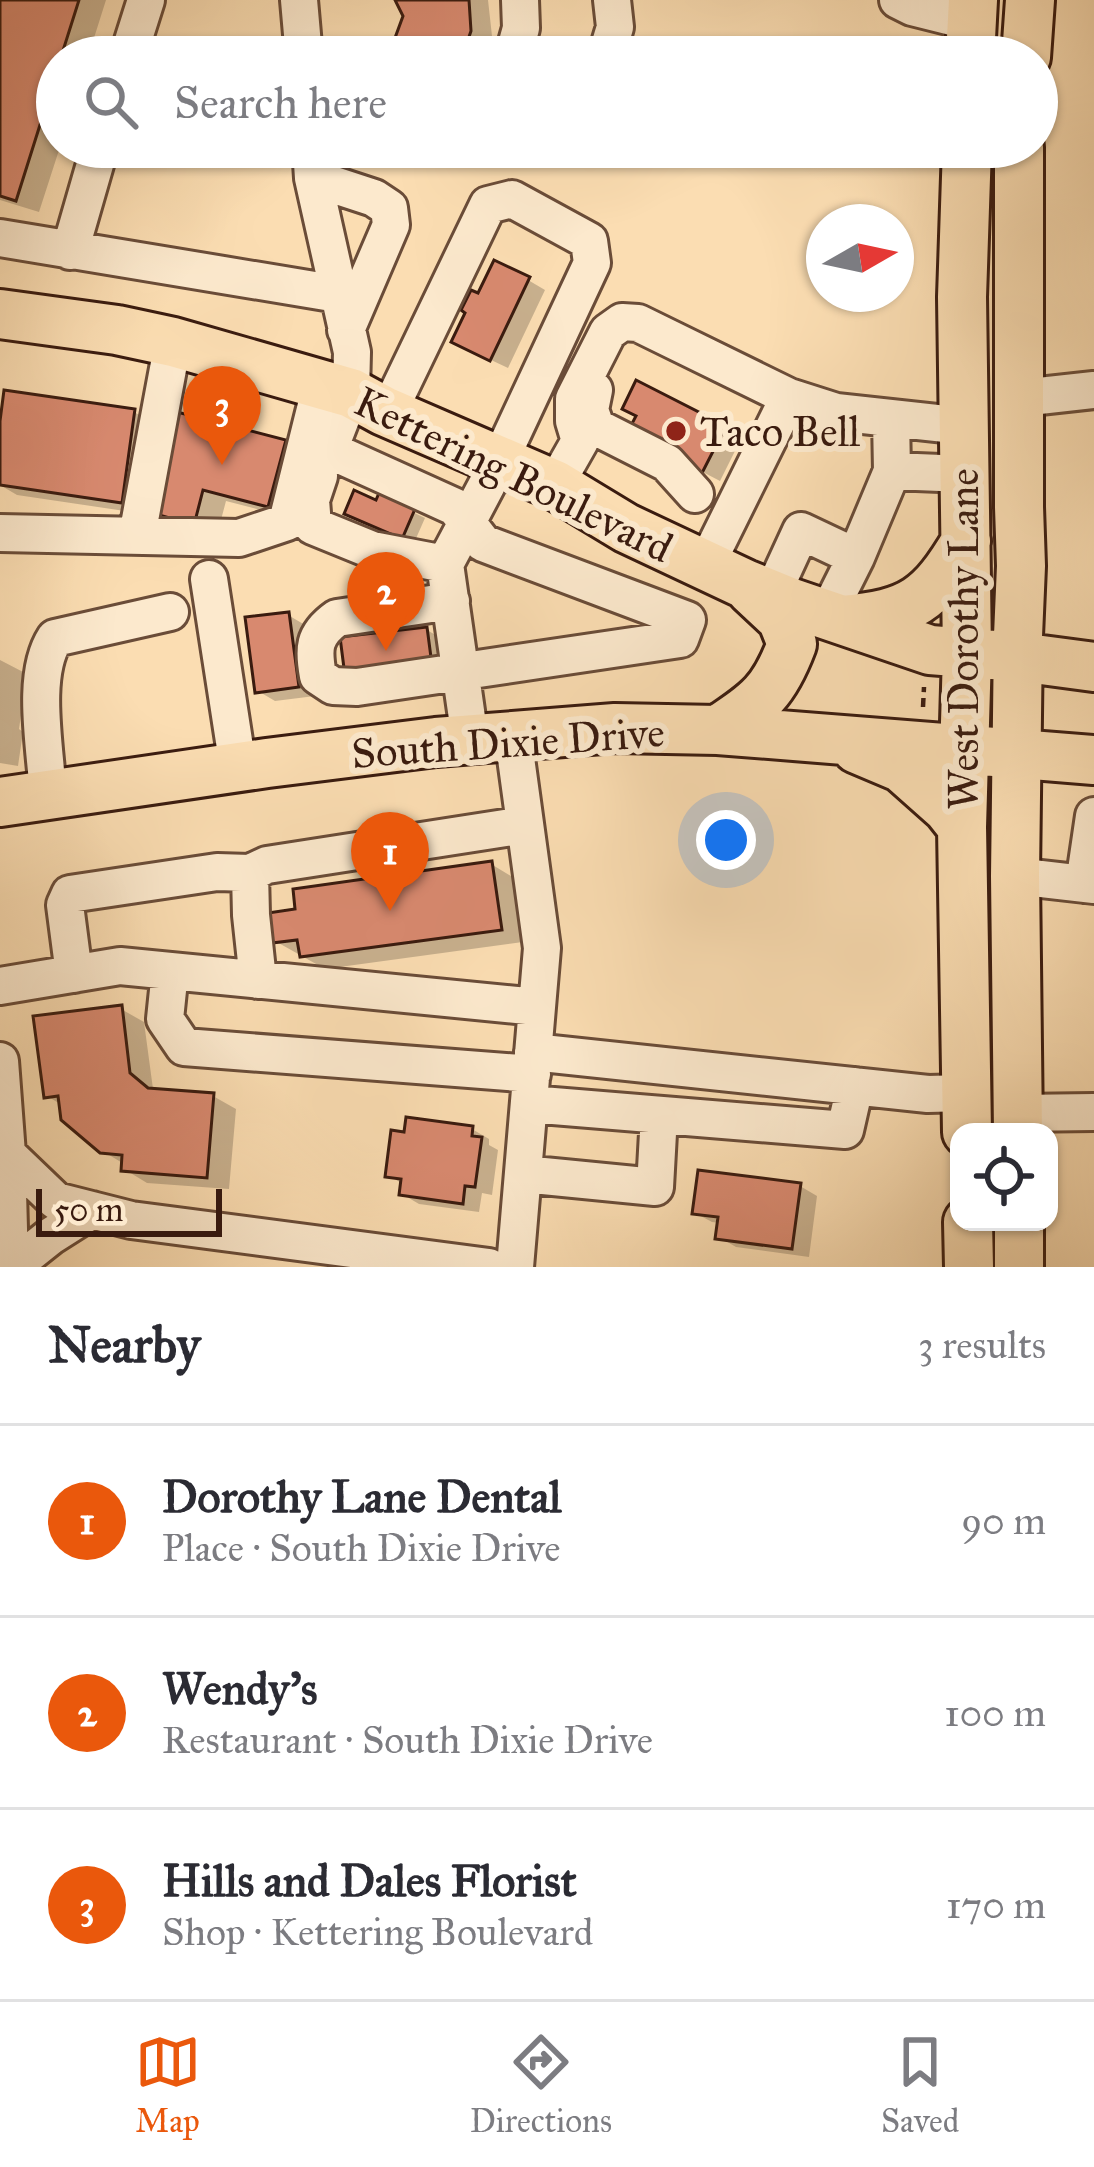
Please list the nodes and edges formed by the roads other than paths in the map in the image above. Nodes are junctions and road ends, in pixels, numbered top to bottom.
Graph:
1 (146, 0) edge
2 (299, 0) edge
3 (520, 0) edge
4 (612, 0) edge
5 (898, 0) edge
6 (1030, 0) edge
7 (972, 26) edge
8 (135, 36) edge
9 (302, 36) edge
10 (519, 36) edge
11 (612, 36) edge
12 (1027, 36) edge
13 (94, 168) edge
14 (313, 168) edge
15 (321, 168) edge
16 (967, 168) edge
17 (1019, 168) edge
18 (0, 238) edge
19 (70, 250) junction
20 (338, 294) junction
21 (2, 324) edge
22 (346, 330) junction
23 (653, 330) junction
24 (173, 343) junction
25 (1094, 390) edge
26 (353, 397) junction
27 (789, 397) junction
28 (1021, 398) junction
29 (891, 418) junction
30 (964, 426) junction
31 (580, 441) junction
32 (337, 454) junction
33 (500, 460) junction
34 (892, 471) junction
35 (965, 474) junction
36 (555, 485) junction
37 (695, 494) junction
38 (732, 512) junction
39 (466, 521) junction
40 (0, 533) edge
41 (137, 536) junction
42 (966, 541) junction
43 (856, 557) junction
44 (437, 562) junction
45 (1022, 566) junction
46 (209, 578) dead end
47 (747, 587) junction
48 (451, 601) junction
49 (170, 612) dead end
50 (834, 618) junction
51 (1094, 651) edge
52 (968, 653) junction
53 (1019, 657) junction
54 (1094, 667) edge
55 (461, 672) junction
56 (718, 730) junction
57 (491, 737) junction
58 (830, 738) junction
59 (965, 750) junction
60 (1018, 754) junction
61 (1094, 760) edge
62 (238, 767) junction
63 (16, 806) edge
64 (1094, 816) edge
65 (525, 825) junction
66 (962, 826) junction
67 (250, 873) junction
68 (1016, 876) junction
69 (1089, 885) edge
70 (170, 971) junction
71 (74, 974) junction
72 (259, 980) junction
73 (0, 986) edge
74 (537, 1007) junction
75 (0, 1061) edge
76 (531, 1077) junction
77 (855, 1086) junction
78 (1094, 1112) edge
79 (966, 1113) edge
80 (659, 1115) junction
81 (1018, 1123) edge
82 (4, 1155) edge
83 (523, 1174) junction
84 (92, 1210) junction
85 (968, 1231) edge
86 (1019, 1231) edge
87 (11, 1267) edge
88 (489, 1267) edge
89 (514, 1267) edge
90 (968, 1267) edge
91 (1019, 1267) edge

1 - 8 street
2 - 9 street
3 - 10 street
4 - 11 street
5 - 7 street
6 - 12 main road
13 - 19 street
14 - 20 street
15 - 22 street
16 - 30 main road, West Dorothy Lane
17 - 28 main road, West Dorothy Lane
18 - 19 street
19 - 20 street
20 - 22 street
21 - 24 main road, Kettering Boulevard
22 - 26 street
23 - 27 street
23 - 31 street
23 - 37 street
24 - 26 main road, Kettering Boulevard
24 - 41 street
25 - 28 street
26 - 32 street
26 - 33 main road, Kettering Boulevard
26 - 33 street
26 - 41 street
27 - 29 street
27 - 38 street
28 - 45 main road, West Dorothy Lane
29 - 30 street
29 - 34 street
30 - 35 main road, West Dorothy Lane
31 - 36 street
31 - 37 street
32 - 39 street
32 - 44 street
33 - 36 main road, Kettering Boulevard
33 - 39 street
34 - 35 street
34 - 43 street
35 - 42 main road, West Dorothy Lane
36 - 47 main road, Kettering Boulevard
37 - 38 street
38 - 47 street
39 - 44 street
39 - 55 street
40 - 41 street
42 - 50 main road
42 - 52 main road, West Dorothy Lane
43 - 47 street
43 - 50 street
44 - 48 street
45 - 51 main road
45 - 53 main road, West Dorothy Lane
46 - 62 street
47 - 50 main road, Kettering Boulevard
47 - 56 main road
48 - 55 street
48 - 55 street
49 - 63 street
50 - 52 main road, Kettering Boulevard
52 - 53 main road, Kettering Boulevard
52 - 59 main road, West Dorothy Lane
53 - 54 main road, Kettering Boulevard
53 - 60 main road, West Dorothy Lane
55 - 57 street
56 - 57 main road, South Dixie Drive
56 - 58 main road, South Dixie Drive
57 - 62 main road, South Dixie Drive
57 - 65 street
58 - 59 main road, South Dixie Drive
58 - 66 main road
59 - 60 main road, South Dixie Drive
59 - 66 main road, West Dorothy Lane
60 - 61 main road, South Dixie Drive
60 - 68 main road, West Dorothy Lane
62 - 63 main road, South Dixie Drive
64 - 69 street
65 - 67 street
65 - 74 street
66 - 79 main road, West Dorothy Lane
67 - 71 street
67 - 72 street
68 - 69 street
68 - 81 main road, West Dorothy Lane
70 - 71 street
70 - 72 street
70 - 76 street
71 - 73 street
72 - 74 street
74 - 76 street
75 - 82 street
76 - 77 street
76 - 80 street
76 - 83 street
77 - 79 street
77 - 80 street
78 - 81 street
80 - 83 street
82 - 84 street
82 - 87 street
83 - 89 street
84 - 87 street
84 - 88 street
85 - 90 main road
86 - 91 main road

